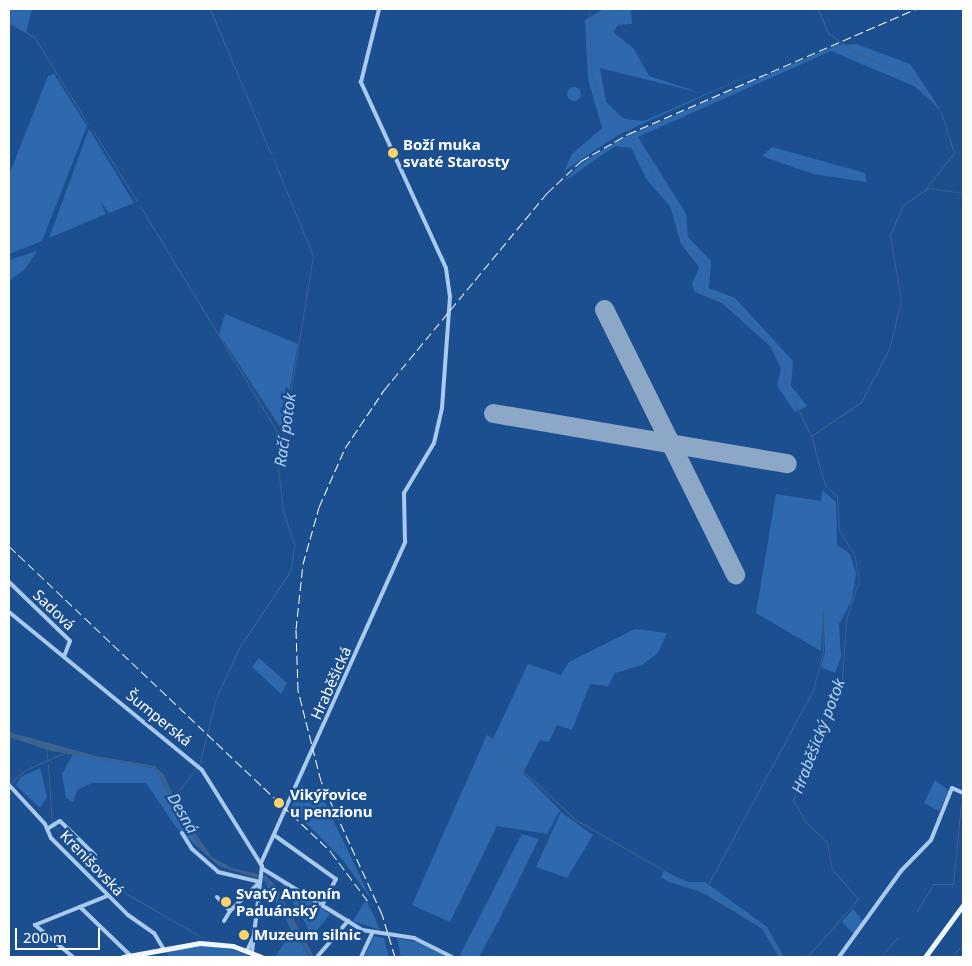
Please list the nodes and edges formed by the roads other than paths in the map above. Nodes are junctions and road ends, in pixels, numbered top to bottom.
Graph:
1 (380, 9) edge
2 (9, 582) edge
3 (9, 612) edge
4 (64, 657) junction
5 (10, 785) edge
6 (963, 793) edge
7 (47, 829) junction
8 (182, 833) dead end
9 (274, 835) junction
10 (95, 855) dead end
11 (261, 863) junction
12 (262, 871) junction
13 (260, 881) junction
14 (107, 896) junction
15 (217, 897) dead end
16 (963, 905) edge
17 (323, 906) junction
18 (80, 907) junction
19 (230, 911) junction
20 (224, 921) dead end
21 (348, 921) junction
22 (372, 933) junction
23 (163, 948) junction
24 (250, 952) junction
25 (131, 956) junction
26 (73, 957) edge
27 (123, 957) edge
28 (260, 957) edge
29 (317, 957) edge
30 (361, 957) edge
31 (452, 957) edge
32 (839, 957) edge
33 (926, 957) edge

1 - 9 street, Hraběšická
2 - 4 street, Sadová
3 - 4 street, Šumperská
4 - 11 street, Šumperská
5 - 7 street, Krenišovská
6 - 32 street
7 - 10 street
7 - 14 street, Krenišovská
8 - 13 street
9 - 11 street, Hraběšická
9 - 17 street
11 - 12 street, Šumperská
12 - 13 street
12 - 17 street
13 - 19 street
13 - 24 street
14 - 18 street
14 - 23 street, Krenišovská
15 - 19 street
16 - 33 main road
17 - 21 street
18 - 25 street
18 - 26 street
19 - 20 street
21 - 22 street
21 - 29 street
22 - 30 street
22 - 31 street
23 - 24 main road
23 - 25 main road
24 - 28 main road
25 - 27 main road

